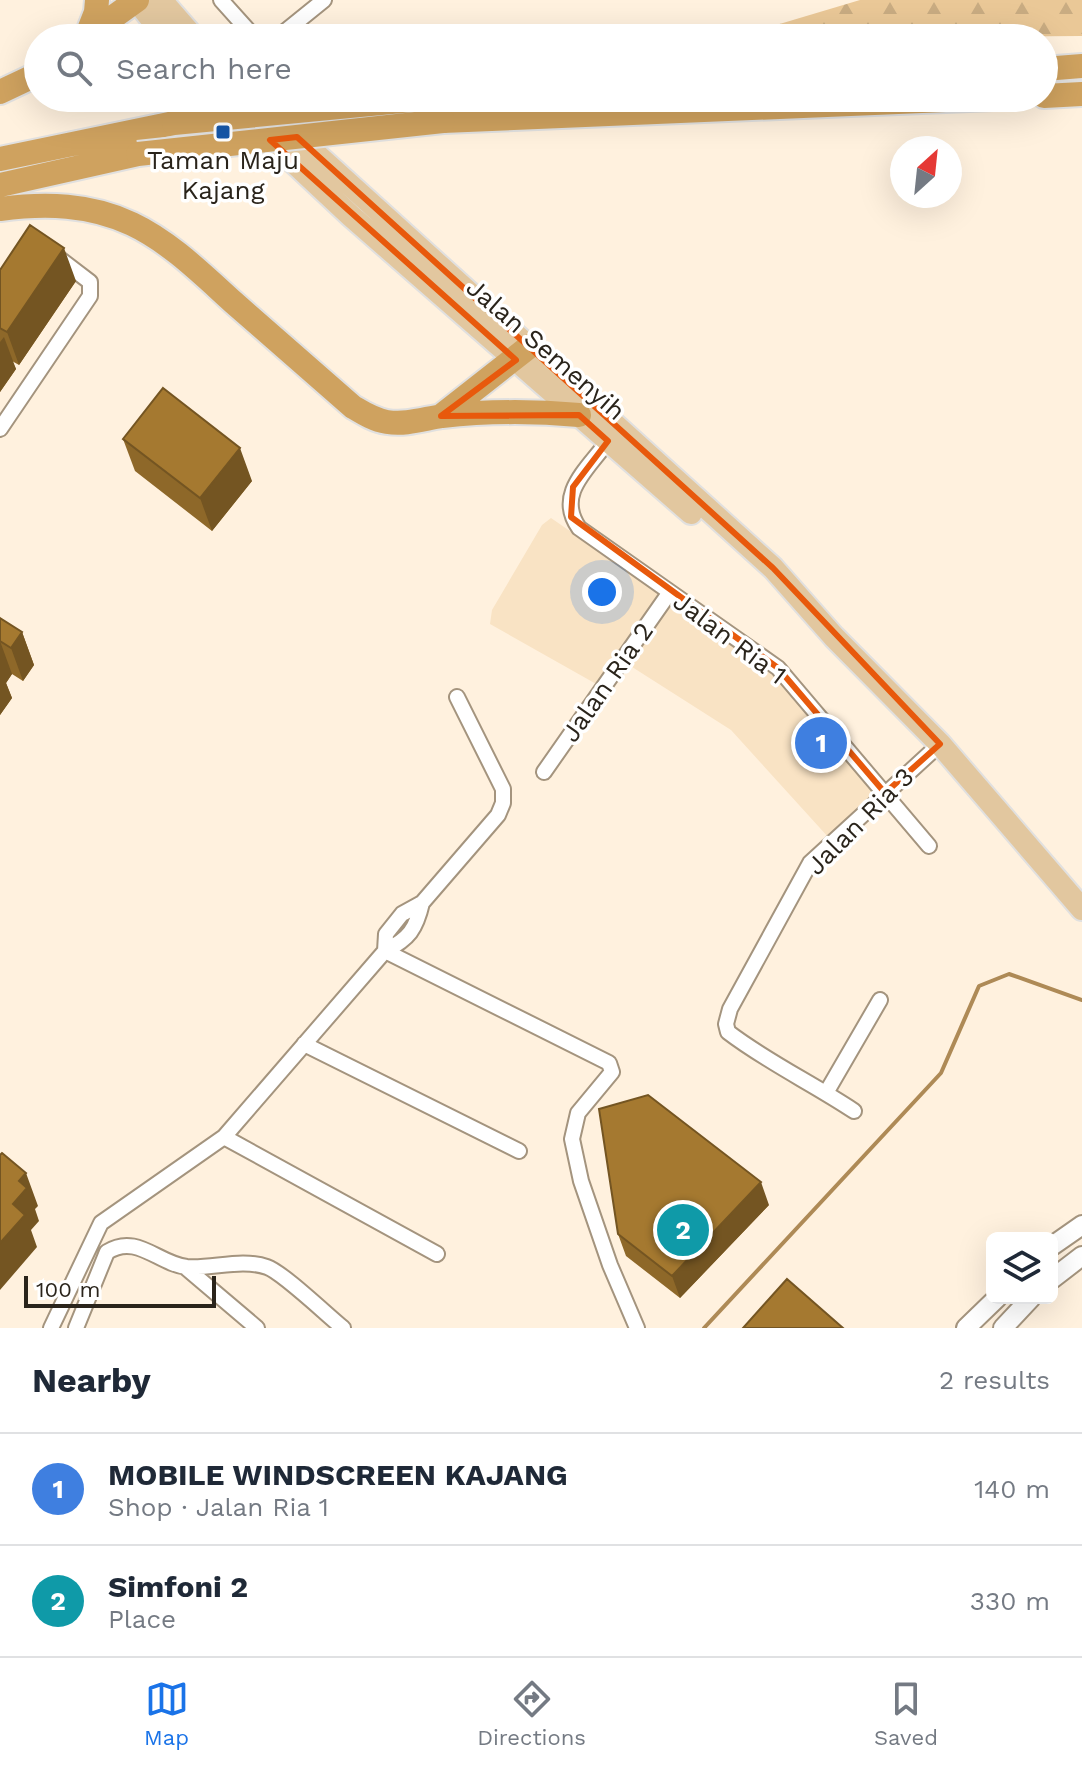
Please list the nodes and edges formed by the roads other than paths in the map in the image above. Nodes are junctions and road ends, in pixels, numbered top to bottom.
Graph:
1 (97, 0) edge
2 (136, 0) edge
3 (161, 0) edge
4 (221, 0) edge
5 (324, 0) edge
6 (91, 24) edge
7 (104, 24) edge
8 (156, 24) edge
9 (182, 24) edge
10 (242, 24) edge
11 (294, 24) edge
12 (1082, 66) edge
13 (1058, 68) edge
14 (24, 81) edge
15 (0, 92) edge
16 (1082, 94) edge
17 (1058, 95) edge
18 (1058, 98) edge
19 (1082, 101) edge
20 (242, 112) edge
21 (267, 112) edge
22 (288, 112) edge
23 (658, 112) edge
24 (0, 159) edge
25 (0, 185) edge
26 (346, 196) junction
27 (0, 209) edge
28 (44, 247) edge
29 (523, 353) junction
30 (579, 415) junction
31 (441, 416) junction
32 (0, 429) edge
33 (608, 441) junction
34 (670, 592) junction
35 (834, 637) junction
36 (457, 697) dead end
37 (940, 744) junction
38 (544, 772) dead end
39 (885, 793) junction
40 (929, 846) dead end
41 (1082, 909) edge
42 (385, 951) junction
43 (880, 1000) dead end
44 (304, 1044) junction
45 (826, 1093) junction
46 (854, 1111) dead end
47 (224, 1137) junction
48 (519, 1151) dead end
49 (1082, 1225) edge
50 (1058, 1242) edge
51 (437, 1254) dead end
52 (1082, 1256) edge
53 (185, 1267) junction
54 (1058, 1274) edge
55 (991, 1304) edge
56 (1025, 1304) edge
57 (79, 1326) edge
58 (51, 1328) edge
59 (257, 1328) edge
60 (343, 1328) edge
61 (637, 1328) edge
62 (966, 1328) edge
63 (1003, 1328) edge

1 - 6 highway
2 - 7 highway
2 - 8 main road
3 - 9 main road
4 - 10 street
5 - 11 street
12 - 13 highway
14 - 15 highway
16 - 17 highway
18 - 19 highway
20 - 26 main road, Jalan Semenyih
21 - 26 main road, Jalan Semenyih
22 - 24 highway, bridge
23 - 25 highway, bridge
26 - 29 main road, Jalan Semenyih
27 - 31 highway
28 - 32 street
29 - 30 main road, Jalan Semenyih
29 - 31 highway
29 - 35 main road, Jalan Semenyih
30 - 31 highway
30 - 33 main road, Jalan Semenyih
33 - 34 street, Jalan Ria 1
33 - 35 main road, Jalan Semenyih
34 - 38 street, Jalan Ria 2
34 - 39 street, Jalan Ria 1
35 - 37 main road, Jalan Semenyih
36 - 42 street
37 - 39 street, Jalan Ria 3
37 - 41 main road, Jalan Semenyih
39 - 40 street, Jalan Ria 1
39 - 45 street, Jalan Ria 3
42 - 44 street
42 - 61 street
43 - 45 street
44 - 47 street
44 - 48 street
45 - 46 street
47 - 51 street
47 - 58 street
49 - 50 street
52 - 54 street
53 - 57 street
53 - 59 street
53 - 60 street
55 - 62 street
56 - 63 street

